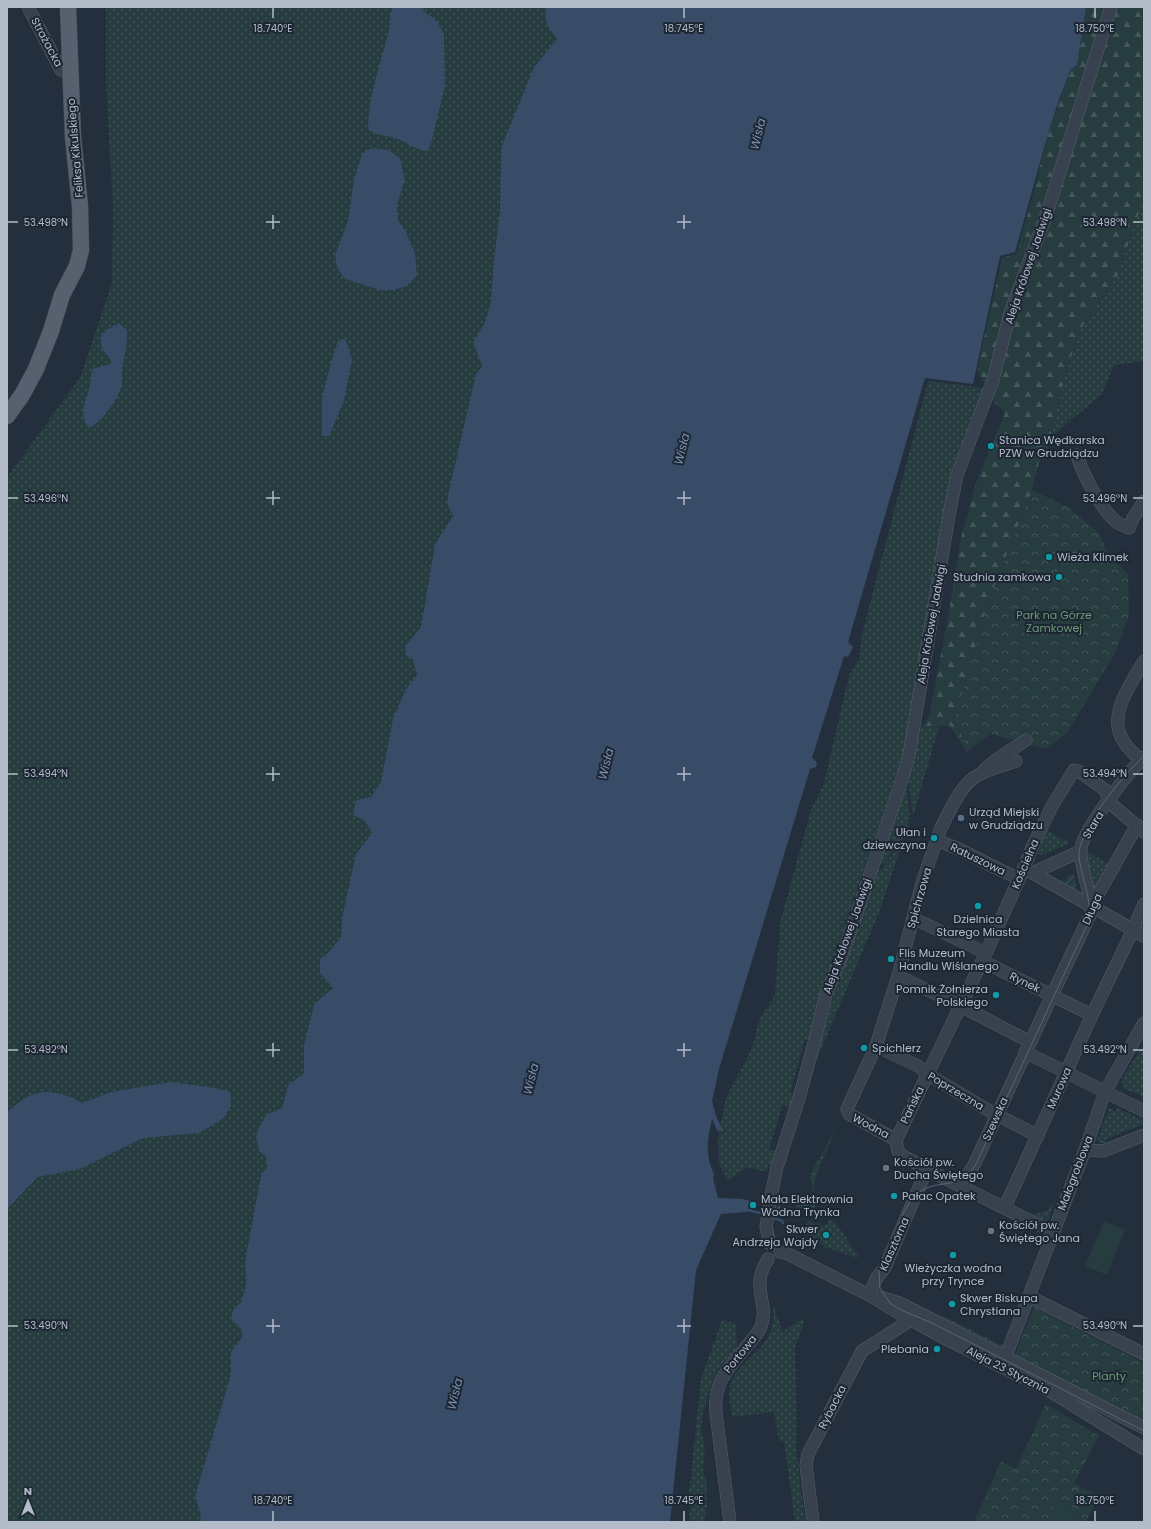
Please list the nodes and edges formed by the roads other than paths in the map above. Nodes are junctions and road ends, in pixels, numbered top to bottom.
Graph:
1 (28, 7) edge
2 (68, 7) edge
3 (1111, 7) edge
4 (69, 72) junction
5 (7, 416) edge
6 (1077, 455) dead end
7 (1144, 501) edge
8 (1144, 661) edge
9 (1026, 740) dead end
10 (1142, 759) edge
11 (1016, 761) dead end
12 (978, 775) junction
13 (1109, 801) junction
14 (1141, 828) edge
15 (937, 841) junction
16 (1081, 851) junction
17 (1022, 873) junction
18 (1036, 874) junction
19 (1144, 904) edge
20 (1092, 906) junction
21 (913, 918) junction
22 (1133, 930) junction
23 (1144, 936) edge
24 (984, 957) junction
25 (898, 976) junction
26 (1052, 995) junction
27 (961, 1006) junction
28 (1092, 1015) junction
29 (1142, 1032) edge
30 (876, 1046) junction
31 (1028, 1047) junction
32 (1066, 1073) junction
33 (927, 1074) junction
34 (1105, 1092) junction
35 (848, 1112) joint
36 (1144, 1112) edge
37 (996, 1115) junction
38 (1144, 1135) edge
39 (1038, 1136) junction
40 (896, 1140) junction
41 (1085, 1150) junction
42 (927, 1169) junction
43 (956, 1183) junction
44 (1005, 1208) junction
45 (1053, 1232) junction
46 (770, 1244) junction
47 (780, 1252) junction
48 (768, 1259) junction
49 (869, 1295) junction
50 (1030, 1297) junction
51 (911, 1320) junction
52 (1144, 1354) edge
53 (1004, 1362) junction
54 (1144, 1428) edge
55 (1144, 1449) edge
56 (730, 1522) edge
57 (814, 1522) edge

1 - 4 street, Strażacka
2 - 4 main road, Feliksa Kikulskiego
3 - 46 street, Aleja Królowej Jadwigi
4 - 5 main road, Feliksa Kikulskiego
6 - 7 street
8 - 10 street
9 - 12 street
10 - 13 street, Stara
11 - 12 street, Spichrzowa
12 - 15 street, Spichrzowa
13 - 14 street
13 - 16 street, Stara
13 - 17 street, Kościelna
14 - 20 street, Długa
15 - 17 street, Ratuszowa
15 - 21 street, Spichrzowa
16 - 18 street
16 - 20 street, Stara
17 - 18 street, Ratuszowa
17 - 24 street, Kościelna
18 - 20 street, Ratuszowa
19 - 22 street, Murowa
20 - 22 street, Ratuszowa
20 - 26 street, Długa
21 - 24 street, Rynek
21 - 25 street, Spichrzowa
22 - 23 street, Ratuszowa
22 - 28 street, Murowa
24 - 26 street, Rynek
24 - 27 street
25 - 27 street
25 - 30 street, Spichrzowa
26 - 28 street
26 - 31 street, Rynek
27 - 31 street
27 - 33 street, Pańska
28 - 32 street, Murowa
29 - 34 street, Małogroblowa
30 - 33 street, Poprzeczna
30 - 35 street, Spichrzowa
31 - 32 street
31 - 37 street, Szewska
32 - 34 street
32 - 39 street, Murowa
33 - 37 street, Poprzeczna
33 - 40 street, Pańska
34 - 36 street
34 - 41 street, Małogroblowa
35 - 40 street, Wodna
37 - 39 street, Poprzeczna
37 - 43 street, Szewska
38 - 41 street
39 - 44 street, Murowa
40 - 42 street
41 - 45 street, Małogroblowa
42 - 43 street
42 - 49 street, Klasztorna
43 - 44 street
44 - 45 street
45 - 50 street, Małogroblowa
46 - 47 street
46 - 48 street
47 - 48 street
47 - 49 street, Aleja 23 Stycznia
48 - 56 street, Portowa
49 - 51 street, Aleja 23 Stycznia
49 - 53 street, Aleja 23 Stycznia
50 - 52 street
50 - 53 street, Małogroblowa
51 - 53 street, Aleja 23 Stycznia
51 - 57 street, Rybacka
53 - 54 street, Aleja 23 Stycznia
53 - 55 street, Aleja 23 Stycznia

